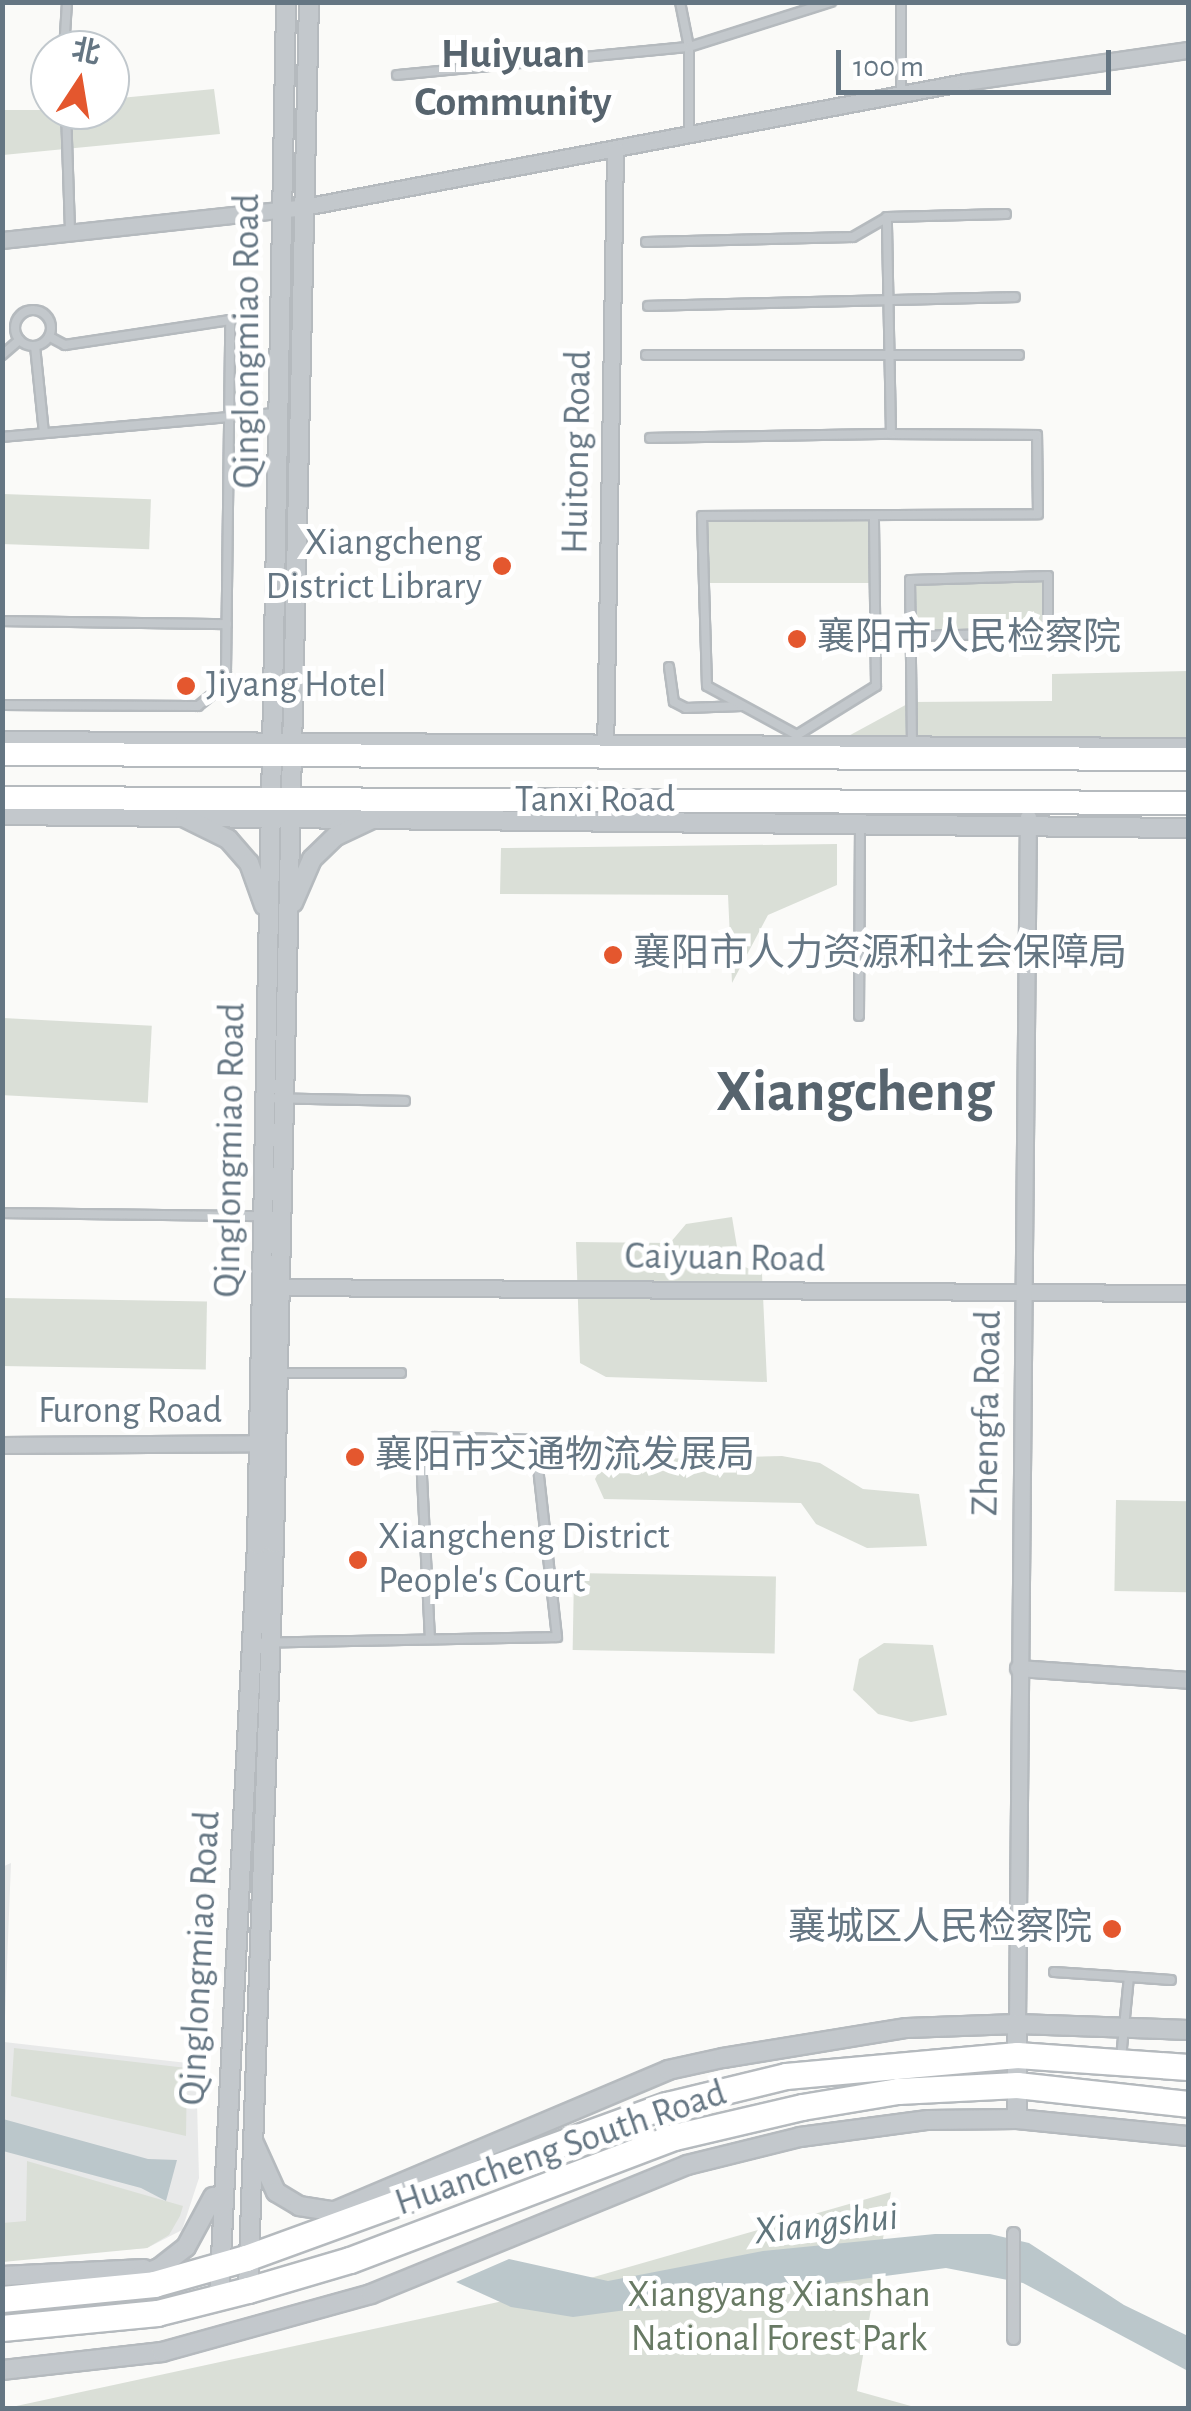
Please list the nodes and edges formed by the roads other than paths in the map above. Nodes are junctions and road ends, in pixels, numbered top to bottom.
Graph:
1 (67, 2) edge
2 (286, 2) edge
3 (309, 2) edge
4 (680, 2) edge
5 (831, 2) edge
6 (900, 2) edge
7 (65, 30) edge
8 (688, 48) junction
9 (1188, 50) edge
10 (397, 74) dead end
11 (900, 94) junction
12 (67, 130) edge
13 (689, 134) junction
14 (616, 149) junction
15 (304, 207) junction
16 (280, 209) junction
17 (1006, 214) dead end
18 (887, 218) junction
19 (70, 234) junction
20 (2, 240) edge
21 (646, 242) dead end
22 (1016, 297) dead end
23 (888, 302) junction
24 (648, 306) dead end
25 (50, 337) junction
26 (20, 340) junction
27 (35, 346) junction
28 (2, 354) edge
29 (889, 354) junction
30 (646, 355) dead end
31 (1019, 355) dead end
32 (282, 413) junction
33 (229, 417) junction
34 (44, 433) junction
35 (891, 434) junction
36 (2, 437) edge
37 (650, 438) dead end
38 (874, 516) junction
39 (2, 621) edge
40 (226, 624) junction
41 (910, 636) junction
42 (669, 667) dead end
43 (2, 705) edge
44 (743, 706) junction
45 (2, 741) edge
46 (798, 746) junction
47 (912, 746) junction
48 (1188, 748) edge
49 (281, 749) junction
50 (605, 751) junction
51 (2, 754) edge
52 (1188, 759) edge
53 (2, 798) edge
54 (1188, 803) edge
55 (280, 808) junction
56 (1028, 814) junction
57 (2, 815) edge
58 (180, 816) junction
59 (375, 818) junction
60 (860, 824) junction
61 (1188, 828) edge
62 (288, 912) junction
63 (268, 916) junction
64 (859, 1016) dead end
65 (264, 1098) junction
66 (284, 1098) junction
67 (405, 1102) dead end
68 (2, 1213) edge
69 (262, 1216) junction
70 (271, 1287) junction
71 (1188, 1293) edge
72 (1022, 1295) junction
73 (269, 1373) junction
74 (401, 1373) dead end
75 (258, 1444) junction
76 (2, 1445) edge
77 (430, 1640) junction
78 (252, 1643) junction
79 (271, 1643) junction
80 (1018, 1668) junction
81 (1188, 1680) edge
82 (1054, 1972) dead end
83 (1129, 1977) junction
84 (1172, 1980) dead end
85 (1017, 2024) junction
86 (1124, 2030) junction
87 (1188, 2030) edge
88 (1017, 2054) junction
89 (1121, 2058) junction
90 (1188, 2067) edge
91 (1017, 2085) junction
92 (1188, 2104) edge
93 (1017, 2118) junction
94 (250, 2134) junction
95 (1188, 2136) edge
96 (223, 2163) junction
97 (335, 2212) junction
98 (364, 2217) junction
99 (1013, 2233) dead end
100 (246, 2258) junction
101 (216, 2264) junction
102 (159, 2268) junction
103 (2, 2276) edge
104 (103, 2289) junction
105 (248, 2290) junction
106 (219, 2297) junction
107 (2, 2299) edge
108 (2, 2328) edge
109 (1013, 2338) dead end
110 (2, 2370) edge

1 - 7 lane
2 - 16 street, Qinglongmiao Road
3 - 15 street, Qinglongmiao Road
4 - 8 lane
5 - 8 lane
6 - 11 lane
8 - 10 lane
8 - 13 lane
9 - 11 street
11 - 13 street
12 - 19 lane
13 - 14 street
14 - 15 street
14 - 50 street, Huitong Road
15 - 16 street
15 - 49 street, Qinglongmiao Road
16 - 19 street
16 - 32 street, Qinglongmiao Road
17 - 18 lane
18 - 21 lane
18 - 23 lane
19 - 20 street
22 - 23 lane
23 - 24 lane
23 - 29 lane
25 - 26 lane
25 - 27 lane
25 - 33 lane
26 - 27 lane
26 - 28 lane
27 - 34 lane
29 - 30 lane
29 - 31 lane
29 - 35 lane
32 - 33 lane
32 - 49 street, Qinglongmiao Road
33 - 34 lane
33 - 40 lane
34 - 36 lane
35 - 37 lane
35 - 38 lane
38 - 44 lane
38 - 46 lane
39 - 40 lane
40 - 43 lane
41 - 41 lane
41 - 47 lane
42 - 44 lane
44 - 46 lane
45 - 49 street
46 - 47 street
46 - 50 main road, Tanxi Road
46 - 52 main road, Tanxi Road
47 - 48 street
49 - 50 main road, Tanxi Road
49 - 51 main road, Tanxi Road
49 - 55 street, Qinglongmiao Road
53 - 55 main road, Tanxi Road
54 - 56 main road, Tanxi Road
55 - 56 main road, Tanxi Road
55 - 58 street
55 - 59 street
55 - 62 street, Qinglongmiao Road
55 - 63 street, Qinglongmiao Road
56 - 60 street
56 - 61 street
56 - 72 street, Zhengfa Road
57 - 58 street
58 - 63 street
59 - 60 street
59 - 62 street
60 - 64 lane
62 - 66 street, Qinglongmiao Road
63 - 65 street, Qinglongmiao Road
65 - 66 lane
65 - 69 street, Qinglongmiao Road
66 - 67 lane
66 - 70 street, Qinglongmiao Road
68 - 69 lane
69 - 70 street, Qinglongmiao Road
70 - 72 street, Caiyuan Road
70 - 73 street, Qinglongmiao Road
71 - 72 street, Caiyuan Road
72 - 80 street, Zhengfa Road
73 - 74 lane
73 - 75 street, Qinglongmiao Road
73 - 79 street, Qinglongmiao Road
75 - 76 street, Furong Road
75 - 78 street, Qinglongmiao Road
77 - 77 lane
77 - 79 lane
78 - 79 lane
78 - 96 street, Qinglongmiao Road
79 - 94 street, Qinglongmiao Road
80 - 81 street
80 - 85 street, Zhengfa Road
82 - 83 lane
83 - 84 lane
83 - 86 lane
85 - 86 street
85 - 88 street
85 - 97 street
86 - 87 street
86 - 89 lane
88 - 89 highway, Huancheng South Road
88 - 91 street
88 - 98 highway, Huancheng South Road
89 - 90 highway, Huancheng South Road
91 - 92 highway, Huancheng South Road
91 - 93 street
91 - 105 highway, Huancheng South Road
93 - 95 street
93 - 110 street
94 - 97 street
94 - 100 street, Qinglongmiao Road
96 - 101 street, Qinglongmiao Road
96 - 102 street
97 - 98 street
98 - 100 highway, Huancheng South Road
99 - 109 street
100 - 101 highway, Huancheng South Road
100 - 105 street, Qinglongmiao Road
101 - 104 highway, Huancheng South Road
101 - 106 street, Qinglongmiao Road
102 - 103 street
102 - 104 street
104 - 107 highway, Huancheng South Road
105 - 106 highway, Huancheng South Road
106 - 108 highway, Huancheng South Road

